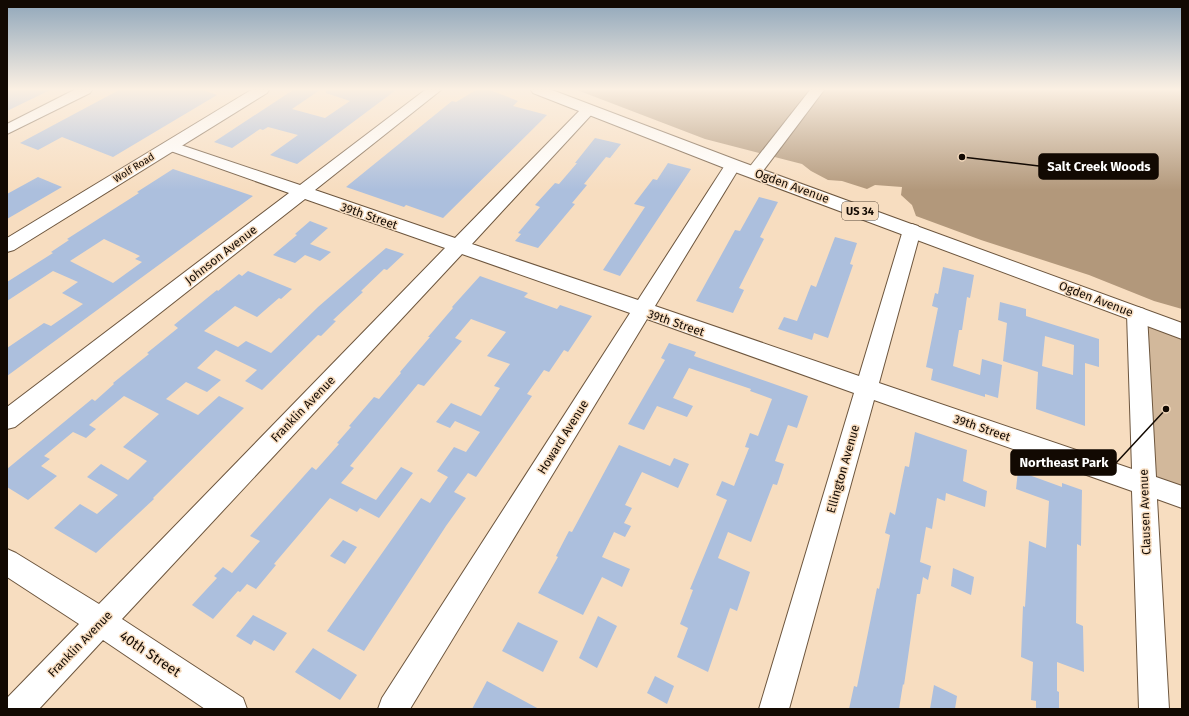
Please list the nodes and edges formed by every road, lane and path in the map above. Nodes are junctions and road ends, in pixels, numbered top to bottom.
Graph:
1 (20, 123) edge
2 (207, 123) edge
3 (391, 123) edge
4 (575, 123) edge
5 (624, 123) edge
6 (786, 123) edge
7 (7, 130) edge
8 (170, 146) junction
9 (744, 168) junction
10 (301, 193) junction
11 (912, 230) junction
12 (7, 246) edge
13 (457, 246) junction
14 (642, 311) junction
15 (1137, 314) junction
16 (1182, 331) edge
17 (866, 388) junction
18 (7, 420) edge
19 (1144, 484) junction
20 (1182, 497) edge
21 (7, 562) edge
22 (101, 622) junction
23 (18, 709) edge
24 (232, 709) edge
25 (393, 709) edge
26 (774, 709) edge
27 (1154, 709) edge

1 - 7 street
2 - 8 main road, Wolf Road
3 - 10 street, Johnson Avenue
4 - 13 street, Franklin Avenue
5 - 9 main road, Ogden Avenue / US 34
6 - 9 street, Howard Avenue
8 - 10 street, 39th Street
8 - 12 main road, Wolf Road
9 - 11 main road, Ogden Avenue / US 34
9 - 14 street, Howard Avenue
10 - 13 street, 39th Street
10 - 18 street, Johnson Avenue
11 - 15 main road, Ogden Avenue / US 34
11 - 17 street, Ellington Avenue
13 - 14 street, 39th Street
13 - 22 street, Franklin Avenue
14 - 17 street, 39th Street
14 - 25 street, Howard Avenue
15 - 16 main road, Ogden Avenue / US 34
15 - 19 street, Clausen Avenue
17 - 19 street, 39th Street
17 - 26 street, Ellington Avenue
19 - 20 street, 39th Street
19 - 27 street, Clausen Avenue
21 - 22 street, 40th Street
22 - 23 street, Franklin Avenue
22 - 24 street, 40th Street

